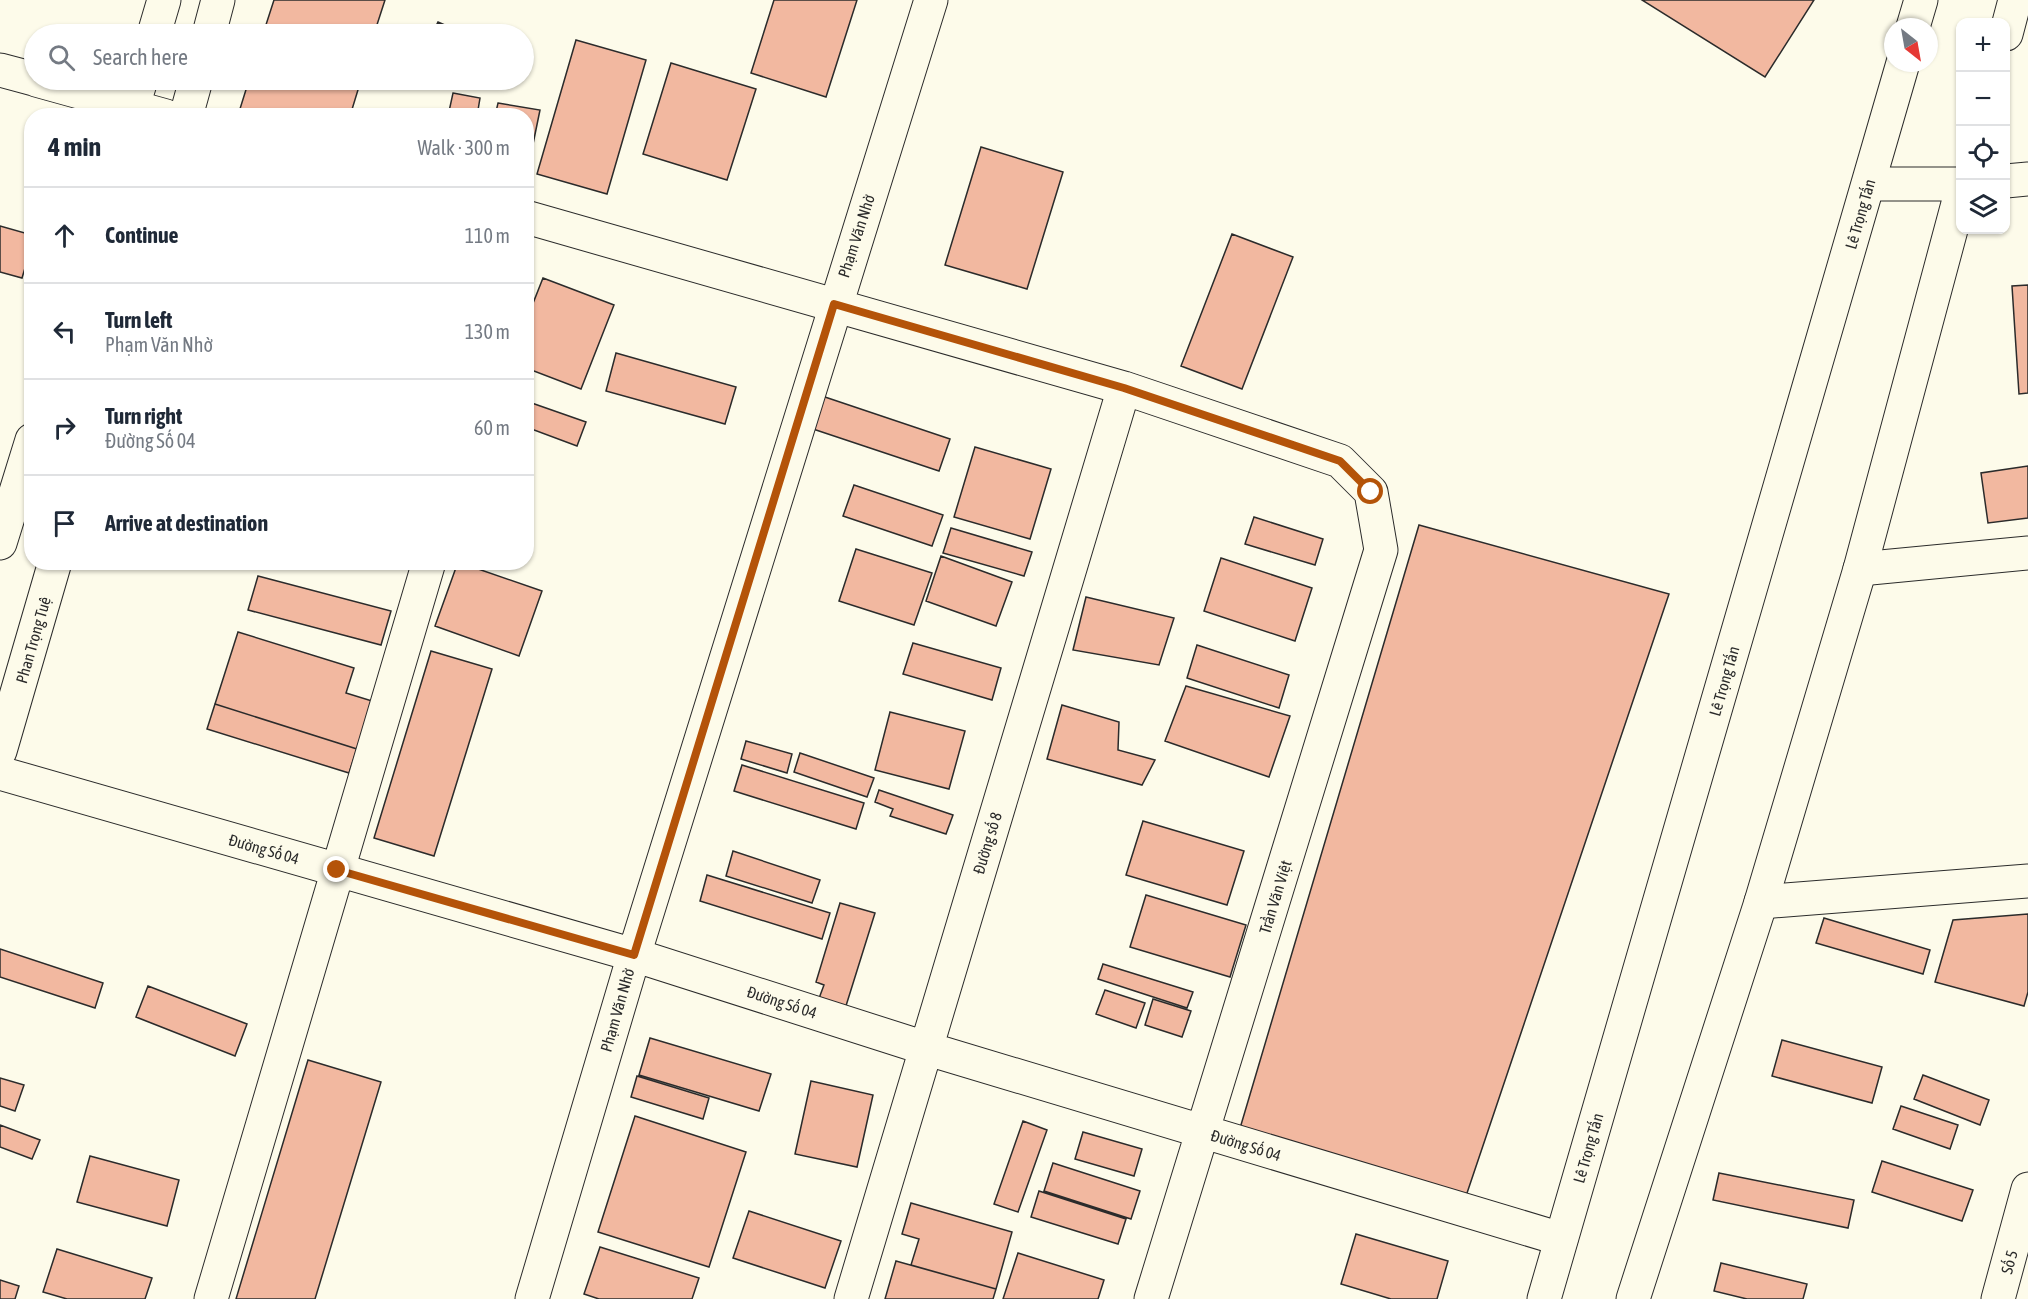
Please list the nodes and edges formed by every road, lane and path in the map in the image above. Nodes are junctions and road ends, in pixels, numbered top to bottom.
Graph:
1 (164, 0) edge
2 (218, 0) edge
3 (931, 0) edge
4 (1921, 0) edge
5 (2015, 0) edge
6 (1916, 18) edge
7 (2010, 19) edge
8 (157, 24) edge
9 (212, 24) edge
10 (0, 70) edge
11 (1900, 72) edge
12 (24, 76) edge
13 (87, 90) edge
14 (193, 90) edge
15 (135, 100) edge
16 (150, 108) edge
17 (188, 108) edge
18 (2028, 178) edge
19 (2010, 180) edge
20 (1869, 184) junction
21 (1956, 184) edge
22 (1956, 211) edge
23 (534, 226) edge
24 (834, 304) junction
25 (1124, 388) junction
26 (24, 466) edge
27 (0, 543) edge
28 (2028, 553) edge
29 (1860, 568) junction
30 (53, 570) edge
31 (427, 570) edge
32 (0, 752) edge
33 (0, 773) edge
34 (337, 870) junction
35 (2028, 881) edge
36 (1761, 902) junction
37 (634, 955) junction
38 (926, 1047) junction
39 (1202, 1132) junction
40 (2028, 1190) edge
41 (1561, 1239) junction
42 (211, 1299) edge
43 (532, 1299) edge
44 (851, 1299) edge
45 (1151, 1299) edge
46 (1544, 1299) edge
47 (1633, 1299) edge
48 (1998, 1299) edge

1 - 8 street
2 - 9 street
3 - 24 street, Phạm Văn Nhờ
4 - 6 street
5 - 7 street
10 - 12 street
11 - 20 street, Lê Trọng Tấn
13 - 15 street
14 - 17 street
15 - 16 street
18 - 19 street
20 - 21 street
20 - 41 street, Lê Trọng Tấn
22 - 29 street
23 - 24 street
24 - 25 street
24 - 37 street, Phạm Văn Nhờ
25 - 38 street, Đường số 8
25 - 39 street, Trần Văn Việt
26 - 27 street
28 - 29 street
29 - 36 street
30 - 32 street, Phan Trọng Tuệ
31 - 34 street
33 - 34 street, Đường Số 04
34 - 37 street, Đường Số 04
34 - 42 street
35 - 36 street
36 - 47 street
37 - 38 street, Đường Số 04
37 - 43 street, Phạm Văn Nhờ
38 - 39 street, Đường Số 04
38 - 44 street, Đường số 8
39 - 41 street, Đường Số 04
39 - 45 street, Trần Văn Việt
40 - 48 street, Số 5
41 - 46 street, Lê Trọng Tấn

